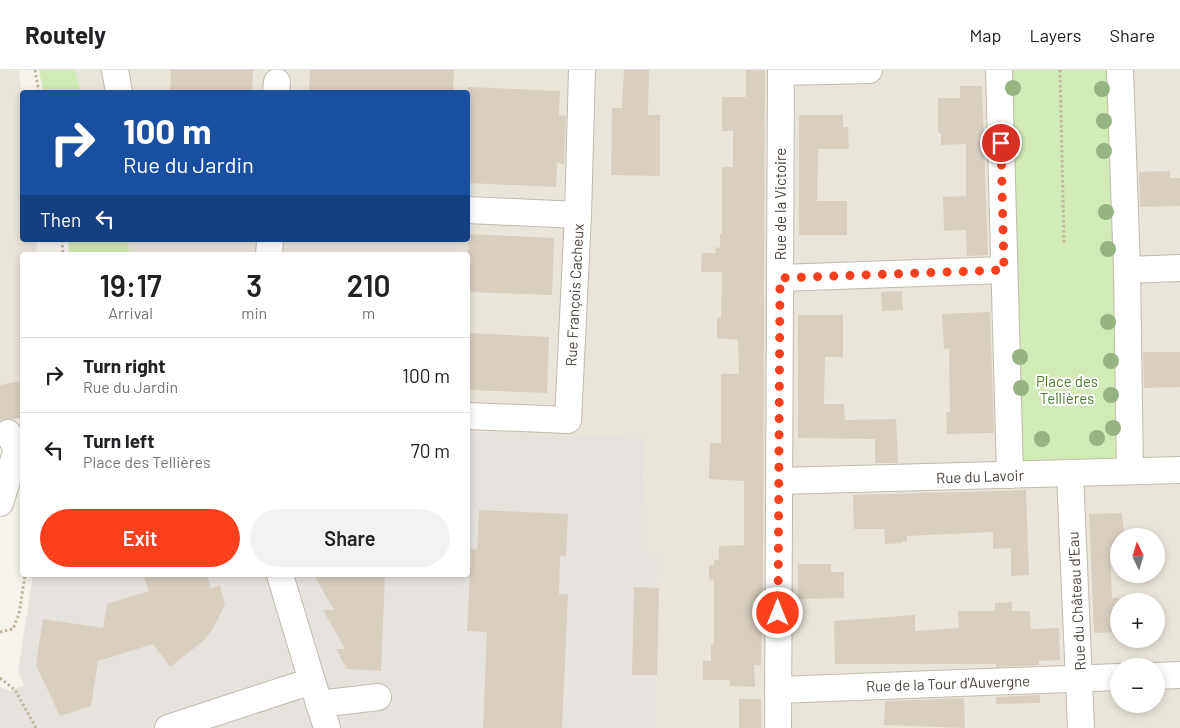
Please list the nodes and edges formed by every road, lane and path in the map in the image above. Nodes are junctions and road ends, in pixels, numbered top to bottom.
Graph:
1 (35, 70) edge
2 (115, 70) edge
3 (582, 70) edge
4 (869, 70) edge
5 (999, 70) edge
6 (1060, 70) edge
7 (1120, 70) edge
8 (781, 71) edge
9 (39, 90) edge
10 (119, 90) edge
11 (470, 210) edge
12 (578, 215) junction
13 (1064, 243) dead end
14 (1180, 268) edge
15 (1004, 270) junction
16 (1126, 270) junction
17 (780, 278) junction
18 (470, 416) edge
19 (8, 433) dead end
20 (1180, 470) edge
21 (1130, 471) junction
22 (1070, 474) junction
23 (1010, 475) junction
24 (780, 481) junction
25 (0, 503) edge
26 (25, 577) edge
27 (281, 577) edge
28 (0, 632) edge
29 (1180, 675) edge
30 (1165, 676) edge
31 (1110, 677) edge
32 (0, 678) edge
33 (1080, 678) junction
34 (778, 690) junction
35 (378, 697) dead end
36 (319, 704) edge
37 (36, 728) edge
38 (168, 728) edge
39 (778, 728) edge
40 (1081, 728) edge

1 - 9 path
2 - 10 street
3 - 12 street, Rue François Cacheux
4 - 8 street
5 - 15 street
6 - 13 path
7 - 16 street
8 - 17 street, Rue de la Victoire
11 - 12 street
12 - 18 street, Rue François Cacheux
14 - 16 street
15 - 17 street
15 - 23 street
16 - 21 street
17 - 24 street, Rue de la Victoire
19 - 25 street
20 - 21 street, Rue du Lavoir
21 - 22 street, Rue du Lavoir
22 - 23 street, Rue du Lavoir
22 - 33 street, Rue du Château d'Eau
23 - 24 street, Rue du Lavoir
24 - 34 street, Rue de la Victoire
26 - 28 path
27 - 36 street
29 - 30 street
31 - 33 street, Rue de la Tour d'Auvergne
32 - 37 path
33 - 34 street, Rue de la Tour d'Auvergne
33 - 40 street, Rue du Château d'Eau
34 - 39 street, Rue de la Victoire
35 - 36 street
36 - 38 street

